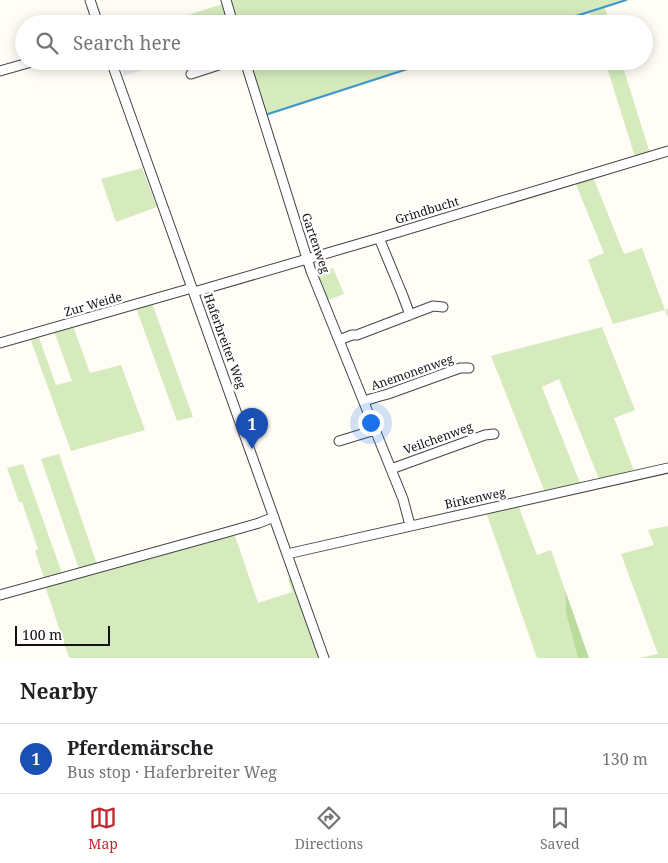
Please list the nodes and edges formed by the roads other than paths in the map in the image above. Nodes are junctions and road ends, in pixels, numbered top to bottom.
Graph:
1 (90, 0) edge
2 (226, 0) edge
3 (95, 15) edge
4 (230, 15) edge
5 (15, 67) edge
6 (115, 70) edge
7 (203, 70) edge
8 (248, 70) edge
9 (0, 71) edge
10 (191, 74) dead end
11 (668, 152) edge
12 (379, 238) junction
13 (307, 259) junction
14 (193, 290) junction
15 (443, 307) dead end
16 (410, 315) junction
17 (339, 340) junction
18 (0, 343) edge
19 (470, 368) dead end
20 (364, 401) junction
21 (375, 430) junction
22 (494, 434) dead end
23 (339, 441) dead end
24 (668, 468) edge
25 (391, 469) junction
26 (274, 517) junction
27 (410, 525) junction
28 (286, 554) junction
29 (0, 595) edge
30 (324, 658) edge

1 - 3 street
2 - 4 street
5 - 9 street
6 - 14 street, Haferbreiter Weg
7 - 10 street
8 - 13 street, Gartenweg
11 - 12 street, Grindbucht
12 - 13 street, Grindbucht
12 - 16 street
13 - 14 street, Grindbucht
13 - 17 street, Gartenweg
14 - 18 street, Zur Weide
14 - 26 street, Haferbreiter Weg
15 - 16 street
16 - 17 street
17 - 20 street, Gartenweg
19 - 20 street, Anemonenweg
20 - 21 street, Gartenweg
21 - 23 street
21 - 25 street, Gartenweg
22 - 25 street, Veilchenweg
24 - 27 street, Birkenweg
25 - 27 street, Gartenweg
26 - 28 street, Haferbreiter Weg
26 - 29 street
27 - 28 street, Birkenweg
28 - 30 street, Haferbreiter Weg

